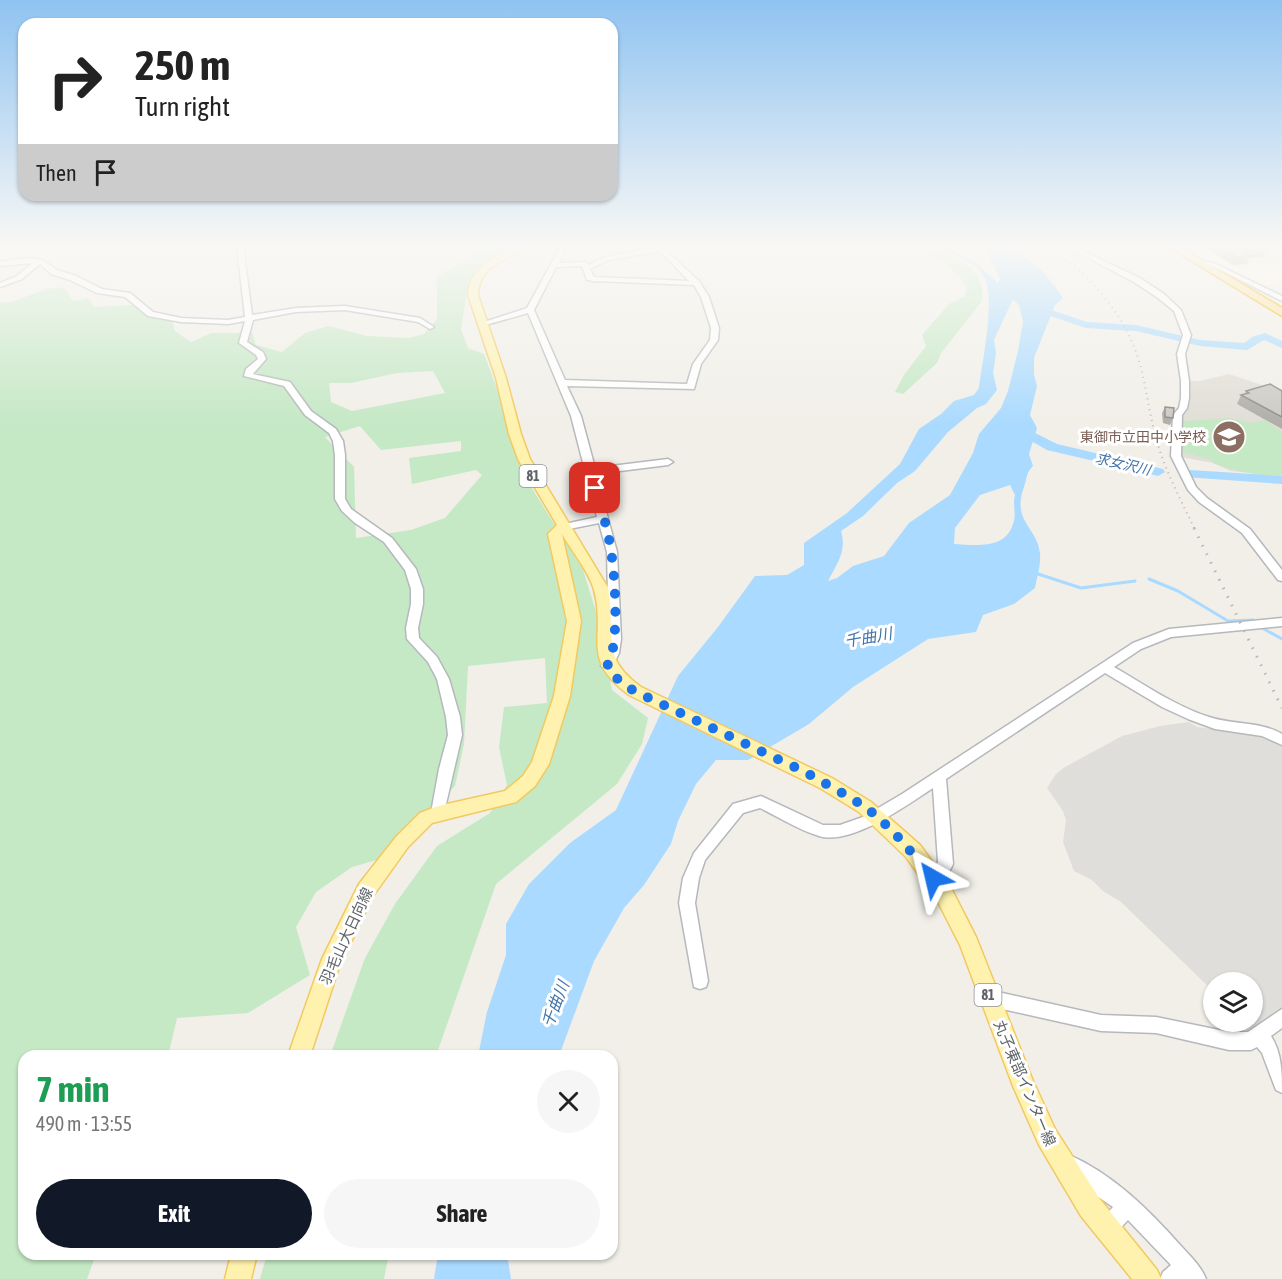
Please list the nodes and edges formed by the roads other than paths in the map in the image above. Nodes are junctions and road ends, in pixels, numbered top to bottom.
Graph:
1 (140, 306) edge
2 (247, 306) edge
3 (476, 306) edge
4 (533, 306) edge
5 (708, 306) edge
6 (1171, 306) edge
7 (531, 310) junction
8 (249, 319) junction
9 (482, 324) junction
10 (430, 327) dead end
11 (563, 383) junction
12 (668, 462) dead end
13 (590, 472) junction
14 (603, 519) junction
15 (564, 527) junction
16 (1282, 577) edge
17 (1282, 622) edge
18 (607, 666) junction
19 (1104, 667) junction
20 (1282, 740) edge
21 (939, 778) junction
22 (438, 813) junction
23 (877, 816) junction
24 (933, 878) junction
25 (700, 981) dead end
26 (989, 998) junction
27 (1282, 1017) edge
28 (1259, 1035) junction
29 (301, 1050) edge
30 (1282, 1084) edge
31 (1060, 1160) junction
32 (1128, 1205) junction
33 (1106, 1229) junction
34 (243, 1260) edge
35 (1184, 1275) edge
36 (238, 1279) edge
37 (1148, 1279) edge

1 - 8 street
2 - 8 street
3 - 9 main road, 81
4 - 7 street
5 - 11 street
6 - 16 street
7 - 9 street
7 - 11 street
8 - 10 street
8 - 22 street
9 - 15 main road, 81
11 - 13 street
12 - 13 street
13 - 14 street
14 - 15 street
14 - 18 street
15 - 18 main road, 81
15 - 22 main road, 羽毛山大日向線
17 - 19 street
18 - 23 main road, 丸子東部インター線 / 81
19 - 20 street
19 - 21 street
21 - 23 street
21 - 24 street
22 - 29 main road, 羽毛山大日向線
23 - 24 main road, 丸子東部インター線 / 81
23 - 25 street
24 - 26 main road, 丸子東部インター線 / 81
26 - 28 street
26 - 31 main road, 丸子東部インター線 / 81
27 - 28 street
28 - 30 street
31 - 32 street
31 - 33 main road, 丸子東部インター線 / 81
32 - 33 street
32 - 35 street
33 - 37 main road, 丸子東部インター線 / 81
34 - 36 main road

